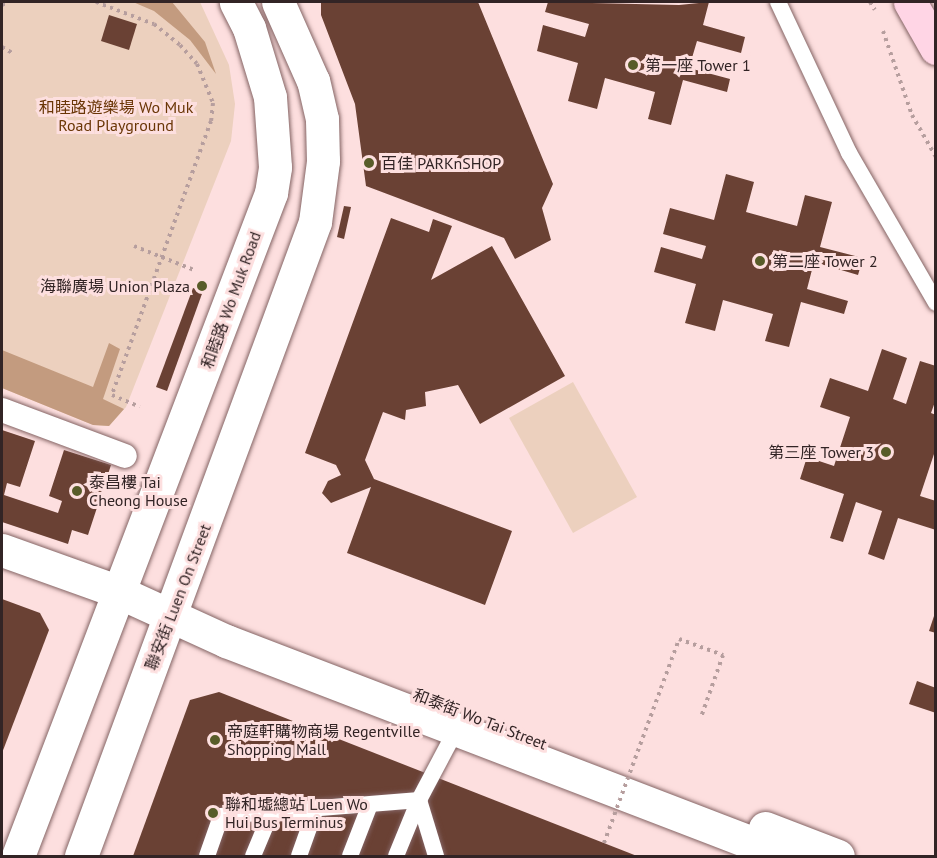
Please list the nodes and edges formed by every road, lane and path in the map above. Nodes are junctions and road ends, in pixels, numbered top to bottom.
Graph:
1 (96, 2) edge
2 (279, 2) edge
3 (778, 2) edge
4 (870, 2) edge
5 (910, 2) edge
6 (245, 6) edge
7 (877, 13) dead end
8 (880, 25) dead end
9 (2, 47) edge
10 (936, 48) edge
11 (14, 54) dead end
12 (936, 157) edge
13 (134, 246) dead end
14 (194, 270) dead end
15 (936, 303) edge
16 (140, 407) dead end
17 (2, 410) edge
18 (125, 456) dead end
19 (2, 550) edge
20 (119, 592) junction
21 (174, 610) junction
22 (700, 717) dead end
23 (456, 730) junction
24 (419, 800) junction
25 (369, 807) junction
26 (315, 811) junction
27 (271, 813) junction
28 (604, 843) dead end
29 (18, 856) edge
30 (81, 856) edge
31 (207, 856) edge
32 (253, 856) edge
33 (299, 856) edge
34 (350, 856) edge
35 (396, 856) edge
36 (436, 856) edge
37 (786, 856) edge
38 (838, 856) edge

1 - 16 path
2 - 21 street, 聯安街 Luen On Street
3 - 15 lane
4 - 7 path
5 - 10 main road
6 - 20 street, 和睦路 Wo Muk Road
8 - 12 path
9 - 11 path
13 - 14 path
17 - 18 street
19 - 20 street, 和泰街 Wo Tai Street
20 - 21 street, 和泰街 Wo Tai Street
20 - 29 street
21 - 23 street, 和泰街 Wo Tai Street
21 - 30 street, 聯安街 Luen On Street
21 - 38 street, 和泰街 Wo Tai Street
22 - 28 path, bridge
23 - 24 lane
23 - 37 street, 和泰街 Wo Tai Street
24 - 25 lane
24 - 35 lane
24 - 36 lane
25 - 26 lane
25 - 34 lane
26 - 27 lane
26 - 33 lane
27 - 31 lane
27 - 32 lane

